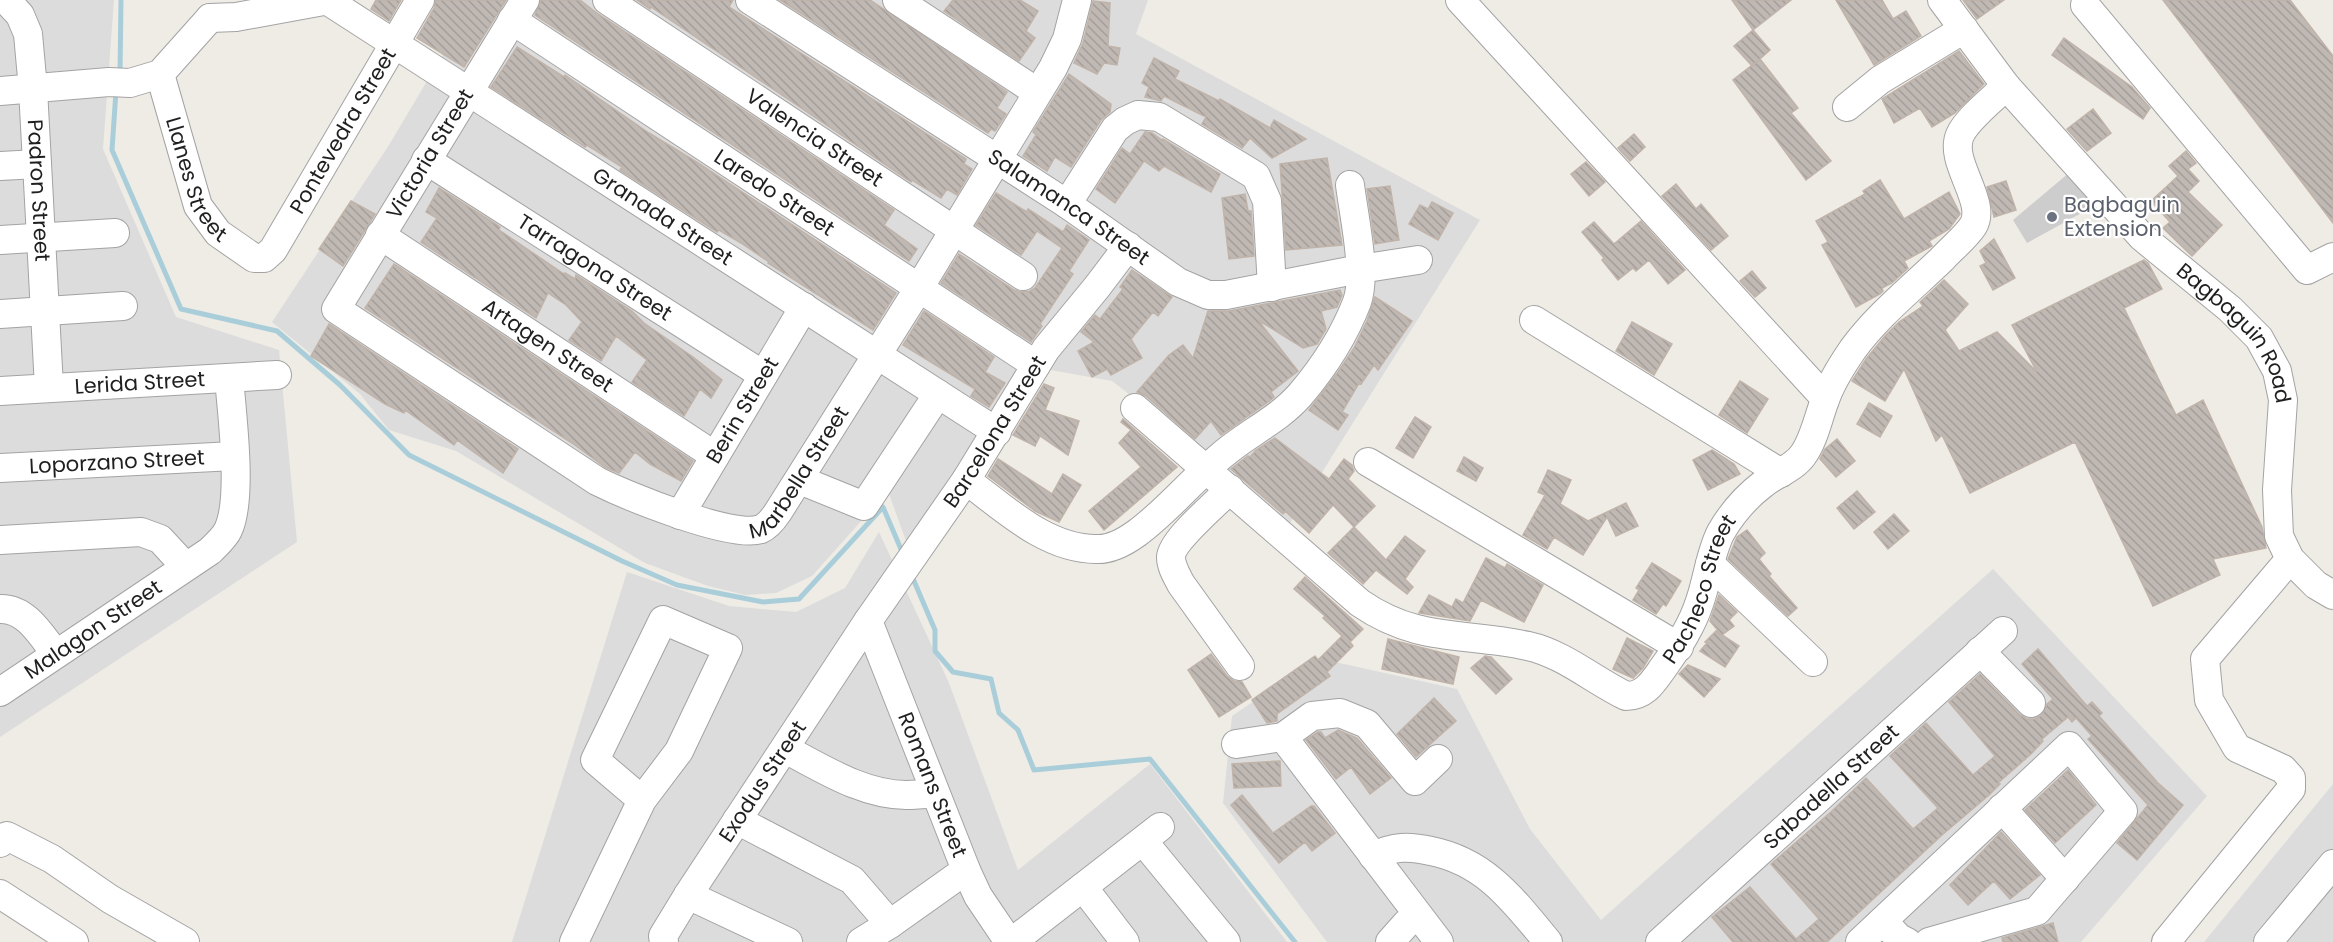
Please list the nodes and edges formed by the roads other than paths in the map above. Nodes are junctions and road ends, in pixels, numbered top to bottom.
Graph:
1 (6, 0) edge
2 (420, 0) edge
3 (607, 0) edge
4 (750, 0) edge
5 (897, 0) edge
6 (1460, 0) edge
7 (1942, 0) edge
8 (328, 1) edge
9 (1068, 5) edge
10 (2085, 5) dead end
11 (203, 9) edge
12 (519, 10) edge
13 (1964, 30) junction
14 (394, 44) junction
15 (160, 74) junction
16 (2006, 86) junction
17 (33, 89) junction
18 (0, 92) edge
19 (468, 92) junction
20 (1037, 92) junction
21 (1847, 107) dead end
22 (996, 159) junction
23 (426, 160) junction
24 (37, 164) junction
25 (0, 165) edge
26 (1350, 185) dead end
27 (1067, 204) junction
28 (953, 230) junction
29 (115, 233) dead end
30 (380, 235) junction
31 (40, 238) junction
32 (0, 240) edge
33 (1128, 246) junction
34 (2333, 257) edge
35 (264, 258) joint
36 (1418, 260) dead end
37 (1360, 269) junction
38 (1023, 276) dead end
39 (1272, 287) junction
40 (919, 288) junction
41 (123, 306) dead end
42 (804, 308) junction
43 (336, 309) joint
44 (45, 312) junction
45 (0, 314) edge
46 (1534, 320) dead end
47 (878, 355) junction
48 (1036, 365) junction
49 (277, 375) dead end
50 (764, 375) junction
51 (230, 378) junction
52 (49, 387) junction
53 (0, 391) edge
54 (938, 394) junction
55 (1826, 398) junction
56 (1135, 408) dead end
57 (997, 432) junction
58 (234, 456) junction
59 (715, 456) junction
60 (1368, 462) dead end
61 (0, 468) edge
62 (1207, 469) junction
63 (1781, 473) junction
64 (800, 480) junction
65 (966, 480) junction
66 (1230, 489) junction
67 (680, 515) junction
68 (0, 540) edge
69 (2290, 560) junction
70 (1710, 564) junction
71 (185, 566) junction
72 (2333, 596) edge
73 (0, 609) edge
74 (868, 621) junction
75 (2003, 631) dead end
76 (1679, 646) junction
77 (1980, 651) junction
78 (56, 653) junction
79 (1813, 663) dead end
80 (1240, 666) dead end
81 (0, 692) edge
82 (2031, 703) dead end
83 (1282, 737) junction
84 (1236, 744) dead end
85 (784, 749) junction
86 (1438, 759) dead end
87 (934, 793) junction
88 (642, 800) junction
89 (2002, 808) junction
90 (736, 820) junction
91 (0, 843) edge
92 (1373, 856) junction
93 (2333, 864) edge
94 (966, 870) junction
95 (2066, 879) junction
96 (1083, 887) junction
97 (0, 894) edge
98 (688, 895) junction
99 (1418, 916) junction
100 (1883, 921) junction
101 (890, 924) junction
102 (75, 942) edge
103 (185, 942) edge
104 (573, 942) edge
105 (664, 942) edge
106 (788, 942) edge
107 (861, 942) edge
108 (1011, 942) edge
109 (1125, 942) edge
110 (1226, 942) edge
111 (1390, 942) edge
112 (1439, 942) edge
113 (1548, 942) edge
114 (1660, 942) edge
115 (1860, 942) edge
116 (1907, 942) edge
117 (1929, 942) edge
118 (2166, 942) edge
119 (2268, 942) edge

1 - 17 street, Padron Street
2 - 14 street, Pontevedra Street
3 - 28 street, Valencia Street
4 - 22 street, Salamanca Street
5 - 20 street
6 - 55 street
7 - 13 street, Bagbaguin Road
8 - 11 street
8 - 14 street, Granada Street
9 - 20 street, Marbella Street
10 - 34 street
11 - 15 street
12 - 19 street, Victoria Street
12 - 40 street, Laredo Street
13 - 16 street, Bagbaguin Road
13 - 21 street
14 - 19 street, Granada Street
14 - 35 street, Pontevedra Street
15 - 17 street
15 - 35 street, Llanes Street
16 - 55 street, Pacheco Street
16 - 69 street, Bagbaguin Road
17 - 18 street
17 - 24 street, Padron Street
19 - 23 street, Victoria Street
19 - 42 street, Granada Street
20 - 22 street, Marbella Street
22 - 27 street, Salamanca Street
22 - 28 street, Marbella Street
23 - 30 street, Victoria Street
23 - 50 street, Tarragona Street
24 - 25 street
24 - 31 street, Padron Street
26 - 37 street
27 - 33 street, Salamanca Street
27 - 39 street
28 - 38 street, Valencia Street
28 - 40 street, Marbella Street
29 - 31 street
30 - 43 street, Victoria Street
30 - 59 street, Artagen Street
31 - 32 street
31 - 44 street, Padron Street
33 - 39 street, Salamanca Street
33 - 48 street, Barcelona Street
36 - 37 street, Salamanca Street
37 - 39 street, Salamanca Street
37 - 62 street
40 - 47 street, Marbella Street
40 - 48 street, Laredo Street
41 - 44 street
42 - 47 street, Granada Street
42 - 50 street, Berin Street
43 - 67 street, Marbella Street
44 - 45 street
44 - 52 street, Padron Street
46 - 63 street
47 - 54 street, Granada Street
47 - 64 street, Marbella Street
48 - 57 street, Barcelona Street
49 - 51 street, Lerida Street
50 - 59 street, Berin Street
51 - 52 street, Lerida Street
51 - 58 street, Malagon Street
52 - 53 street, Lerida Street
54 - 57 street, Granada Street
54 - 64 street
55 - 63 street, Pacheco Street
56 - 62 street, Pacheco Street
57 - 65 street, Barcelona Street
58 - 61 street, Loporzano Street
58 - 71 street, Malagon Street
59 - 67 street, Berin Street
60 - 76 street
62 - 65 street
62 - 66 street, Pacheco Street
63 - 70 street, Pacheco Street
64 - 67 street, Marbella Street
65 - 74 street, Barcelona Street
66 - 76 street, Pacheco Street
66 - 80 street
68 - 71 street, Malagon Street
69 - 72 street, Bagbaguin Road
69 - 118 street
70 - 76 street, Pacheco Street
70 - 79 street
71 - 78 street, Malagon Street
73 - 78 street
74 - 85 street, Exodus Street
74 - 87 street, Romans Street
75 - 77 street, Sabadella Street
77 - 82 street
77 - 114 street, Sabadella Street
78 - 81 street, Malagon Street
83 - 84 street
83 - 86 street
83 - 92 street
85 - 87 street
85 - 90 street, Exodus Street
87 - 94 street, Romans Street
88 - 88 street
88 - 104 street
89 - 95 street
89 - 95 street
89 - 100 street
90 - 98 street, Exodus Street
90 - 101 street
91 - 103 street
92 - 99 street
92 - 113 street
93 - 119 street
94 - 101 street
94 - 108 street, Romans Street
95 - 117 street
96 - 108 street
96 - 109 street
96 - 110 street
97 - 102 street
98 - 105 street, Exodus Street
98 - 106 street
99 - 111 street
99 - 112 street
100 - 115 street
100 - 116 street
101 - 107 street

